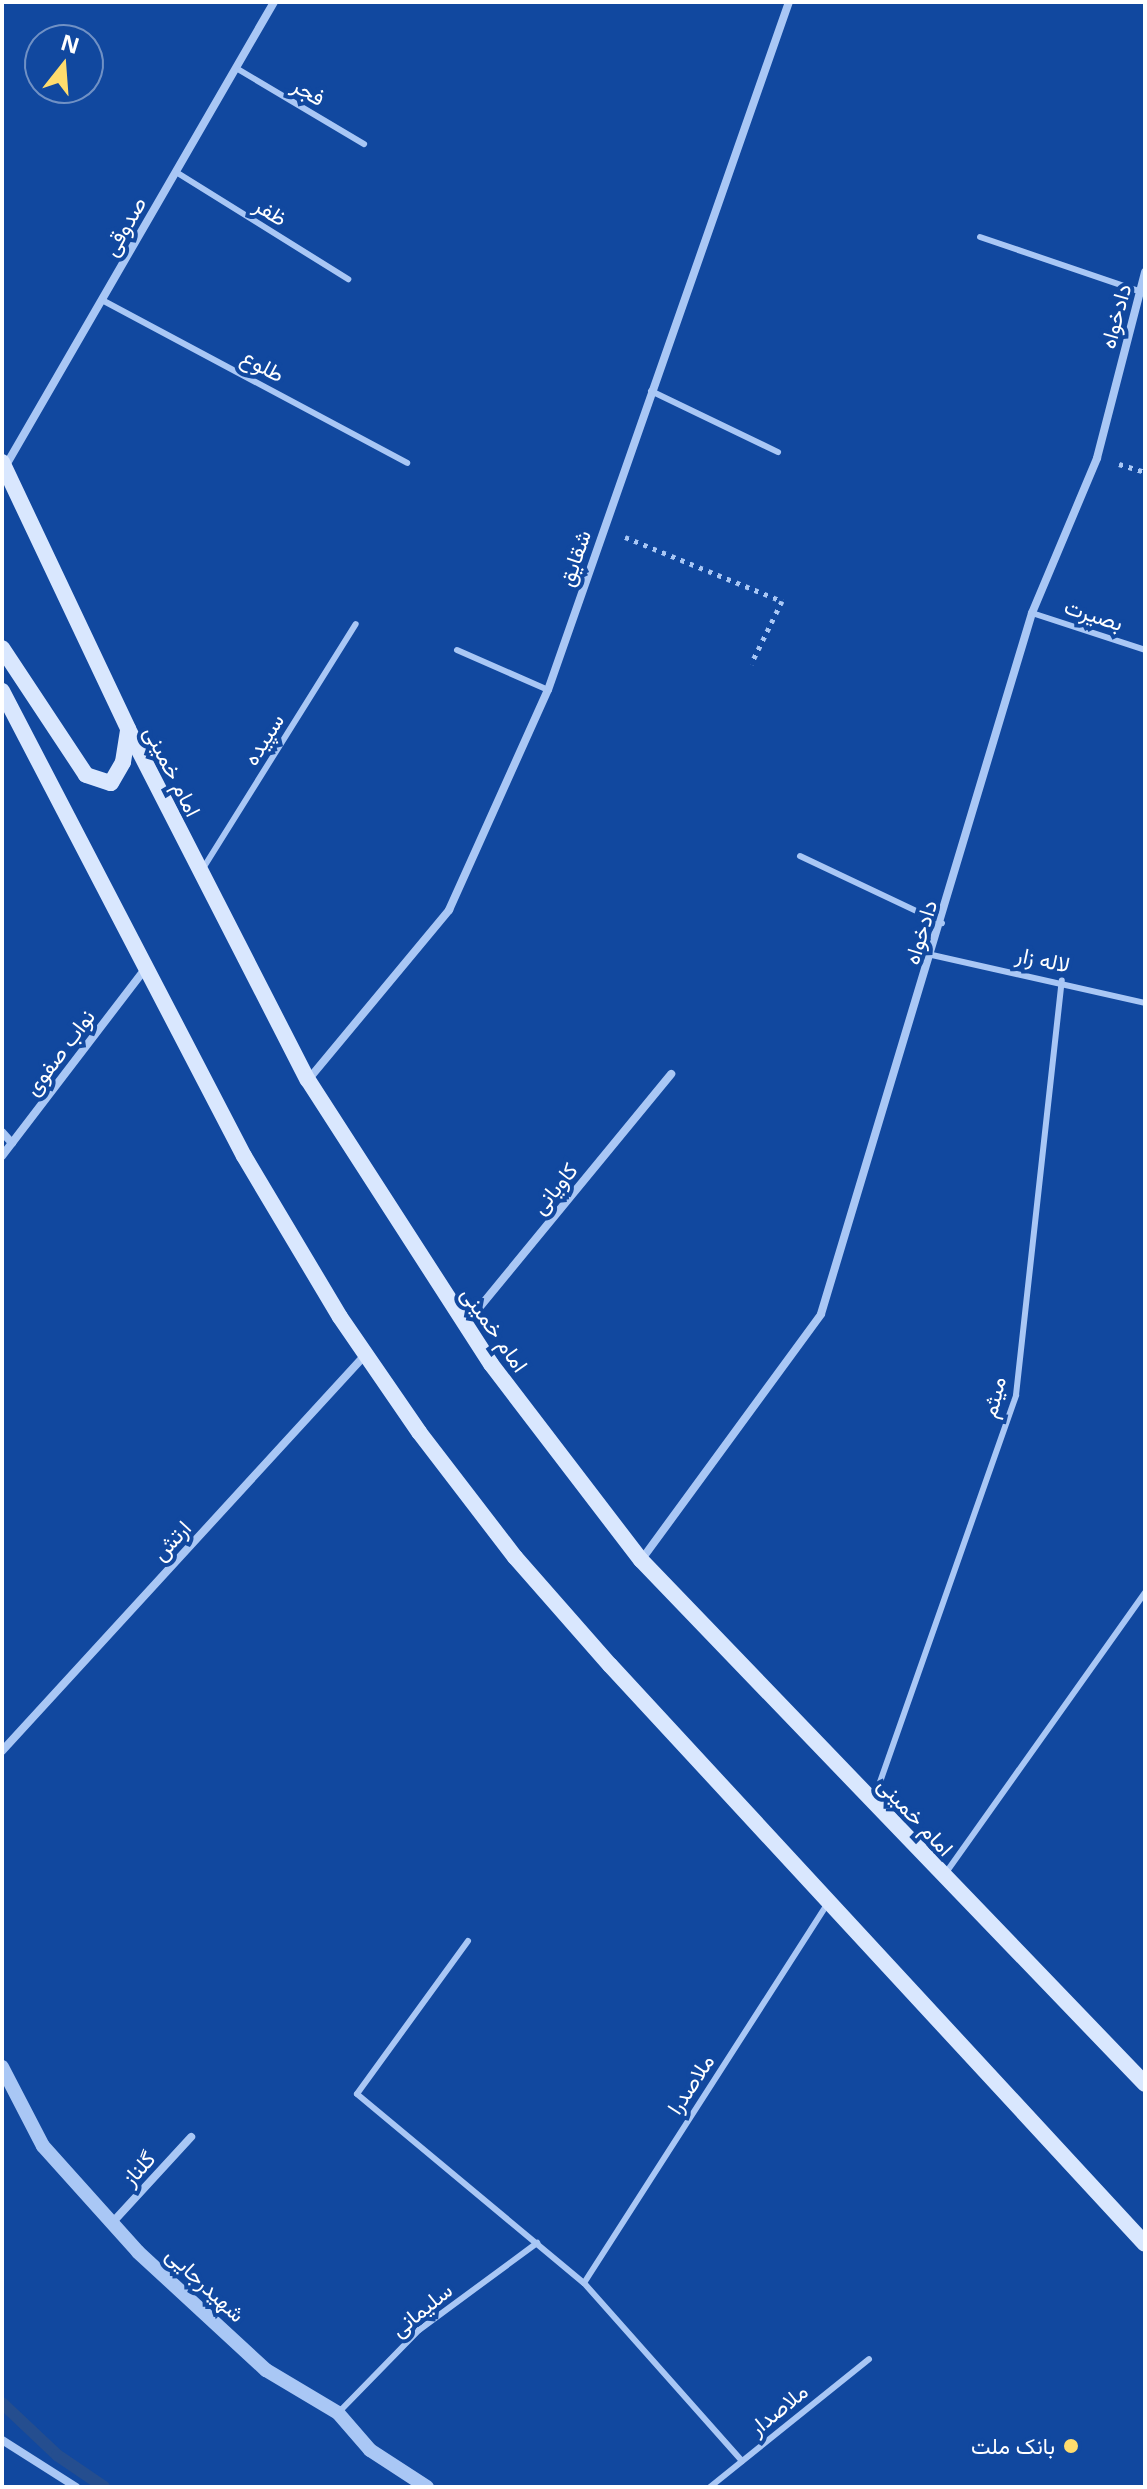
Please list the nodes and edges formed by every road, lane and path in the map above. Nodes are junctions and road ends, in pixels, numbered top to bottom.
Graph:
1 (274, 2) edge
2 (789, 2) edge
3 (236, 68) junction
4 (364, 144) dead end
5 (176, 172) junction
6 (980, 237) dead end
7 (1145, 272) edge
8 (348, 279) dead end
9 (1139, 291) junction
10 (102, 300) junction
11 (651, 391) junction
12 (778, 452) dead end
13 (407, 463) dead end
14 (4, 465) edge
15 (603, 528) junction
16 (1032, 613) junction
17 (356, 624) dead end
18 (2, 648) edge
19 (457, 650) dead end
20 (1145, 650) edge
21 (751, 664) dead end
22 (548, 690) junction
23 (2, 691) edge
24 (128, 729) junction
25 (800, 856) dead end
26 (200, 873) junction
27 (942, 923) junction
28 (932, 955) junction
29 (145, 969) junction
30 (1062, 981) junction
31 (1145, 1003) edge
32 (671, 1074) dead end
33 (308, 1080) junction
34 (2, 1132) edge
35 (12, 1143) junction
36 (2, 1156) edge
37 (465, 1325) junction
38 (366, 1354) junction
39 (641, 1560) junction
40 (1145, 1593) edge
41 (2, 1751) edge
42 (873, 1802) junction
43 (943, 1877) junction
44 (827, 1905) junction
45 (468, 1941) dead end
46 (2, 2067) edge
47 (1145, 2084) edge
48 (191, 2137) dead end
49 (112, 2223) junction
50 (537, 2243) junction
51 (1145, 2244) edge
52 (584, 2283) junction
53 (869, 2359) dead end
54 (338, 2413) junction
55 (2, 2440) edge
56 (742, 2461) junction
57 (76, 2487) edge
58 (427, 2487) edge
59 (710, 2487) edge

1 - 3 street, صدوقی
2 - 11 street, شقایق
3 - 4 lane, فجر
3 - 5 street, صدوقی
5 - 8 lane, ظفر
5 - 10 street, صدوقی
6 - 9 lane
7 - 9 street, دادخواه
9 - 16 street, دادخواه
10 - 13 lane, طلوع
10 - 14 street, صدوقی
11 - 12 lane
11 - 15 street, شقایق
14 - 24 main road, امام خمینی
15 - 21 path
15 - 22 street, شقایق
16 - 20 lane, بصیرت
16 - 27 street, دادخواه
17 - 26 lane, سپیده
18 - 24 main road
19 - 22 lane
22 - 33 street, شقایق
23 - 29 main road
24 - 26 main road, امام خمینی
25 - 27 lane
26 - 33 main road, امام خمینی
27 - 28 street, دادخواه
28 - 30 lane, لاله زار
28 - 39 street, دادخواه
29 - 35 street, نواب صفوی
29 - 38 main road
30 - 31 lane, لاله زار
30 - 42 lane, میثم
32 - 37 street, کاویانی
33 - 37 main road, امام خمینی
34 - 35 street
35 - 36 street, نواب صفوی
37 - 39 main road, امام خمینی
38 - 41 street, ارتش
38 - 44 main road
39 - 42 main road, امام خمینی
40 - 43 lane
42 - 43 main road, امام خمینی
43 - 47 main road, امام خمینی
44 - 51 main road
44 - 52 lane, ملاصدرا
45 - 50 lane
46 - 49 street, شهیدرجایی
48 - 49 street, گلناز
49 - 54 street, شهیدرجایی
50 - 52 lane
50 - 54 lane, سلیمانی
52 - 56 lane
53 - 56 lane, ملاصدار
54 - 58 street, شهیدرجایی
55 - 57 street
56 - 59 lane, ملاصدار

